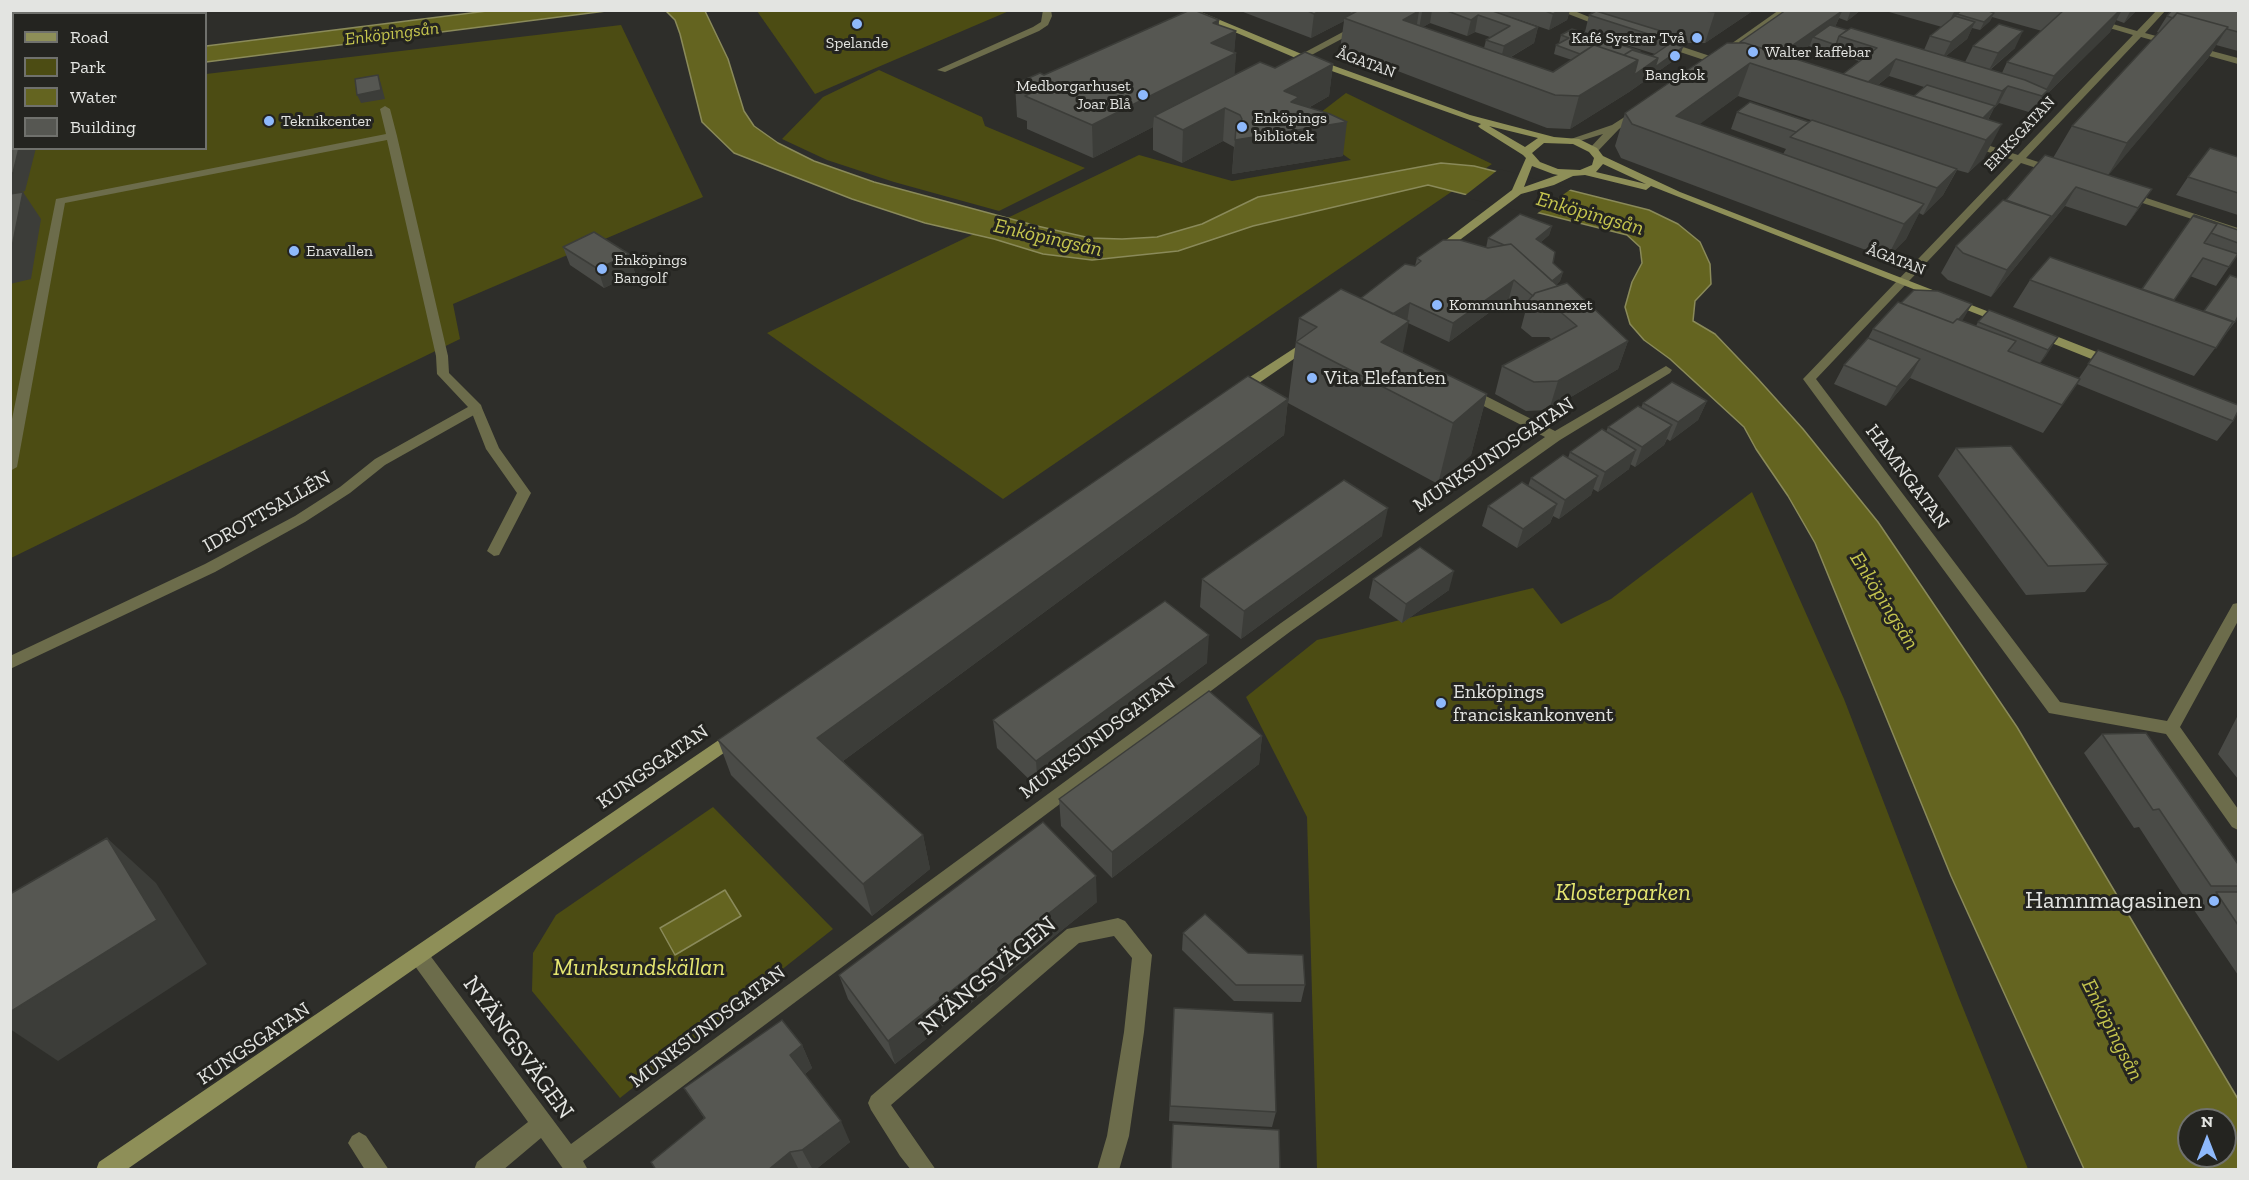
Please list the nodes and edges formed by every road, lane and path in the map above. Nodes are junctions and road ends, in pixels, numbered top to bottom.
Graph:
1 (192, 10) edge
2 (1047, 10) edge
3 (1187, 10) edge
4 (1392, 10) edge
5 (1562, 10) edge
6 (1785, 10) edge
7 (2053, 10) edge
8 (2162, 10) edge
9 (12, 11) edge
10 (184, 11) edge
11 (1616, 28) edge
12 (2139, 34) junction
13 (1660, 42) edge
14 (1301, 57) junction
15 (1714, 60) junction
16 (2238, 61) edge
17 (1704, 67) edge
18 (1734, 67) edge
19 (942, 70) dead end
20 (1646, 107) edge
21 (385, 109) dead end
22 (1467, 117) junction
23 (1616, 127) junction
24 (392, 136) junction
25 (1956, 138) edge
26 (1552, 139) junction
27 (1570, 141) junction
28 (1596, 154) junction
29 (1529, 156) junction
30 (2020, 159) junction
31 (1584, 172) junction
32 (2064, 173) edge
33 (1569, 174) junction
34 (1517, 192) junction
35 (2118, 192) edge
36 (1676, 194) junction
37 (2238, 231) edge
38 (1425, 261) edge
39 (1903, 280) junction
40 (1326, 331) edge
41 (2127, 368) edge
42 (1666, 370) dead end
43 (1450, 384) edge
44 (1227, 399) edge
45 (476, 408) junction
46 (1555, 437) junction
47 (10, 467) edge
48 (494, 551) dead end
49 (2238, 608) edge
50 (10, 663) edge
51 (749, 727) edge
52 (2171, 728) junction
53 (2238, 822) edge
54 (419, 956) junction
55 (542, 1124) junction
56 (359, 1143) dead end
57 (573, 1164) edge
58 (107, 1170) edge
59 (378, 1170) edge
60 (485, 1170) edge
61 (925, 1170) edge
62 (1108, 1170) edge

1 - 10 street
2 - 19 street
3 - 14 street, ÅGATAN
4 - 14 street
5 - 11 street
6 - 15 street
7 - 12 street
8 - 12 street, ERIKSGATAN
9 - 10 street
12 - 16 street
12 - 30 street, ERIKSGATAN
13 - 15 street
14 - 22 street, ÅGATAN
15 - 17 street
15 - 18 street
20 - 23 street
21 - 24 street
22 - 26 street, ÅGATAN
22 - 29 street, ÅGATAN
23 - 27 street
23 - 28 street
24 - 45 street
24 - 47 street
25 - 30 street
26 - 27 street, ÅGATAN
26 - 29 street
27 - 28 street, ÅGATAN
28 - 31 street
28 - 36 street, ÅGATAN
29 - 33 street, ÅGATAN
29 - 34 street
30 - 32 street
30 - 39 street, ERIKSGATAN
31 - 33 street, ÅGATAN
31 - 36 street, ÅGATAN
33 - 34 street
34 - 38 street
35 - 37 street
36 - 39 street, ÅGATAN
39 - 41 street, ÅGATAN
39 - 52 street, HAMNGATAN
40 - 44 street
42 - 46 street, MUNKSUNDSGATAN
43 - 46 street
45 - 48 street
45 - 50 street, IDROTTSALLÉN
46 - 57 street, MUNKSUNDSGATAN
49 - 52 street
51 - 54 street, KUNGSGATAN
52 - 53 street
54 - 55 street, NYÄNGSVÄGEN
54 - 58 street, KUNGSGATAN
55 - 57 street, NYÄNGSVÄGEN
55 - 60 street
56 - 59 street
61 - 62 street, NYÄNGSVÄGEN

